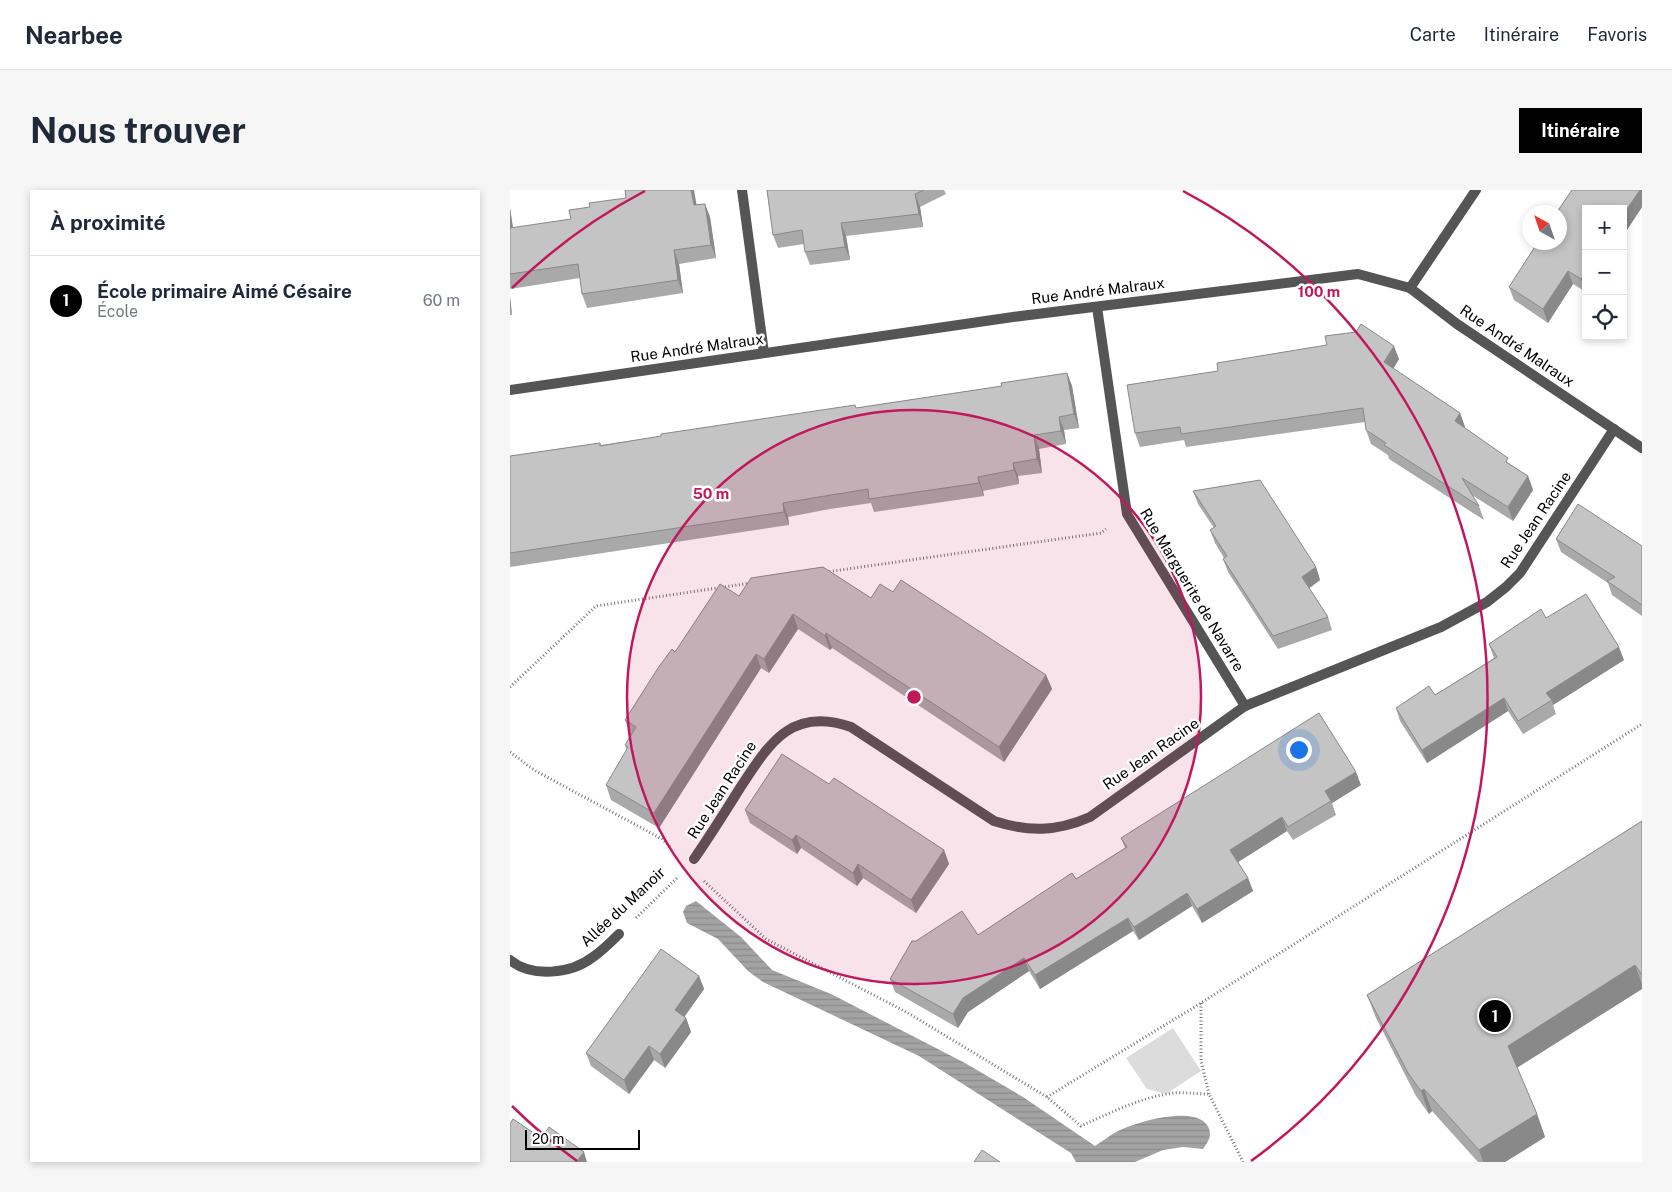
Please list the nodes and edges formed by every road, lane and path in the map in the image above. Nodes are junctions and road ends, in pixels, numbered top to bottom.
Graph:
1 (742, 190) edge
2 (1476, 190) edge
3 (1410, 288) junction
4 (1097, 306) junction
5 (764, 354) junction
6 (510, 390) edge
7 (1614, 429) junction
8 (1642, 448) edge
9 (1127, 514) junction
10 (819, 573) edge
11 (761, 582) edge
12 (510, 687) edge
13 (1245, 706) junction
14 (1642, 724) edge
15 (510, 752) edge
16 (692, 863) junction
17 (619, 934) joint
18 (510, 960) edge
19 (1201, 1003) junction
20 (1209, 1094) junction
21 (1047, 1097) junction
22 (1243, 1162) edge

1 - 5 street
2 - 3 street
3 - 4 street, Rue André Malraux
3 - 7 street, Rue André Malraux
4 - 5 street, Rue André Malraux
4 - 9 street, Rue Marguerite de Navarre
5 - 6 street, Rue André Malraux
7 - 8 street, Rue André Malraux
7 - 13 street, Rue Jean Racine
9 - 10 path
9 - 13 street, Rue Marguerite de Navarre
11 - 12 path
13 - 16 street, Rue Jean Racine
14 - 19 path
15 - 16 path
16 - 17 path, Allée du Manoir
16 - 21 path
17 - 18 street, Allée du Manoir
19 - 20 path
19 - 21 path
20 - 21 path
20 - 22 path

